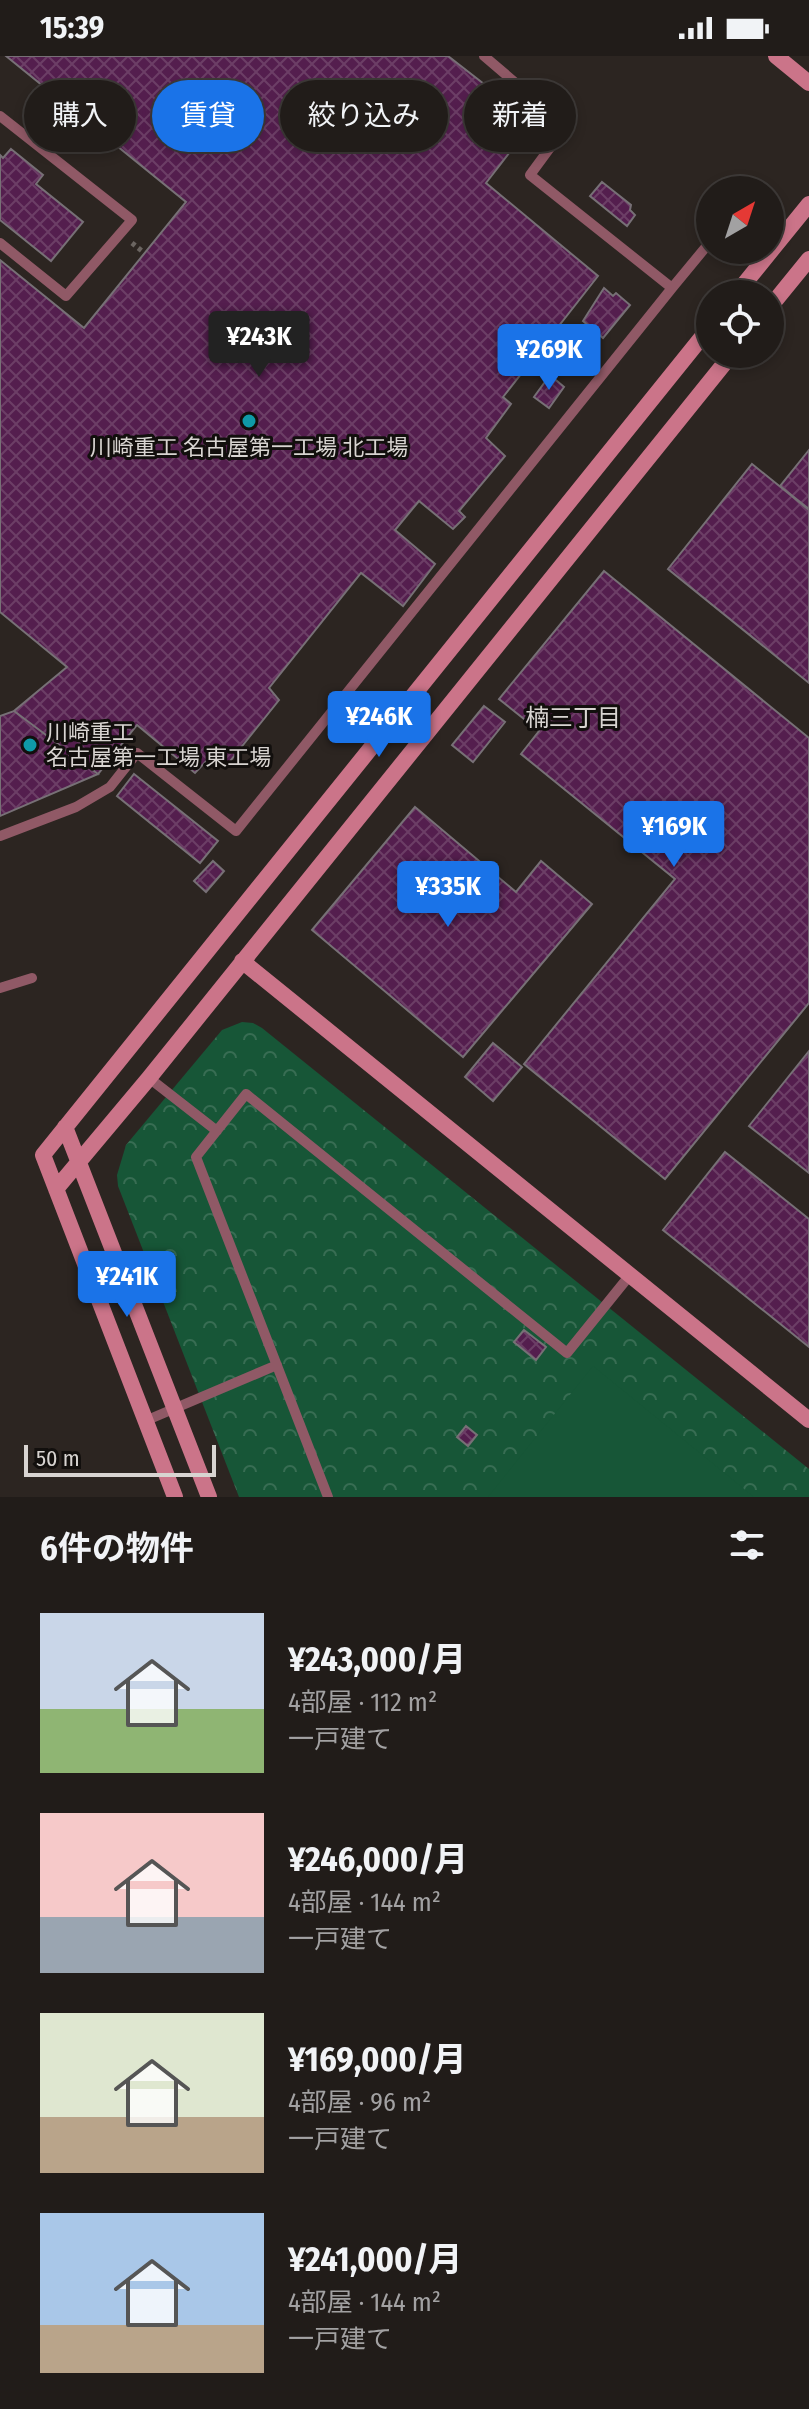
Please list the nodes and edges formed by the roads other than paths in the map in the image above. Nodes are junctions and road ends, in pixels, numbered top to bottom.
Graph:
1 (484, 56) edge
2 (776, 56) edge
3 (809, 83) edge
4 (0, 116) edge
5 (809, 204) edge
6 (0, 243) edge
7 (696, 259) edge
8 (809, 259) edge
9 (747, 280) edge
10 (672, 288) junction
11 (784, 290) edge
12 (696, 344) edge
13 (721, 368) edge
14 (0, 836) edge
15 (242, 961) junction
16 (32, 978) dead end
17 (0, 988) edge
18 (149, 1078) junction
19 (65, 1127) junction
20 (217, 1131) junction
21 (79, 1162) junction
22 (56, 1189) junction
23 (630, 1275) junction
24 (277, 1365) junction
25 (175, 1408) junction
26 (809, 1420) edge
27 (145, 1421) junction
28 (175, 1497) edge
29 (209, 1497) edge
30 (328, 1497) edge

1 - 10 lane
2 - 3 street
4 - 6 lane
5 - 9 street
7 - 10 lane
8 - 11 street
10 - 14 lane
12 - 19 street
13 - 15 street
15 - 18 street
15 - 23 street
16 - 17 lane
18 - 20 lane
18 - 21 street
19 - 21 street
19 - 22 street
20 - 23 lane
20 - 24 lane
21 - 22 street
21 - 25 street
22 - 27 street
23 - 26 street
24 - 25 lane
24 - 30 lane
25 - 27 lane
25 - 29 street
27 - 28 street

